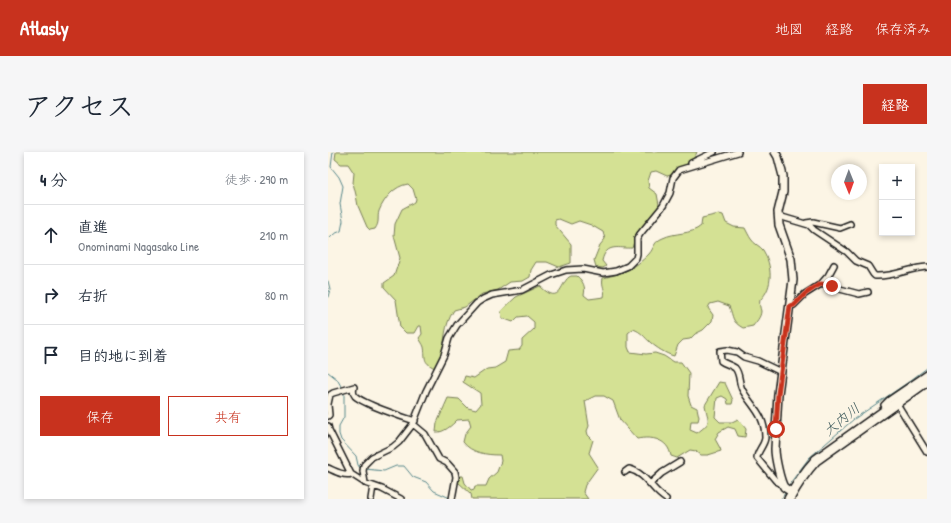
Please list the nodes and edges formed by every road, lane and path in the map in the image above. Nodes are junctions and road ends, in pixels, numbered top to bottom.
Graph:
1 (714, 152) edge
2 (738, 152) edge
3 (775, 152) edge
4 (691, 166) junction
5 (778, 218) junction
6 (806, 223) junction
7 (850, 224) dead end
8 (834, 265) dead end
9 (927, 267) edge
10 (821, 284) junction
11 (868, 292) dead end
12 (790, 306) junction
13 (781, 372) junction
14 (927, 374) edge
15 (927, 381) edge
16 (896, 402) junction
17 (328, 405) edge
18 (887, 409) junction
19 (328, 416) edge
20 (414, 423) junction
21 (328, 426) edge
22 (927, 452) edge
23 (680, 462) dead end
24 (328, 468) edge
25 (625, 472) dead end
26 (351, 474) junction
27 (365, 483) junction
28 (650, 484) junction
29 (373, 486) junction
30 (788, 491) edge
31 (371, 499) edge
32 (401, 499) edge
33 (452, 499) edge
34 (666, 499) edge

1 - 4 street
2 - 4 street
3 - 5 main road
4 - 20 street
5 - 6 street
5 - 12 main road
6 - 7 street
6 - 9 street
8 - 10 street
10 - 11 street
10 - 12 street
12 - 13 main road
13 - 30 main road
13 - 30 street
14 - 18 street
15 - 16 highway
16 - 18 highway
16 - 22 street
17 - 19 street
17 - 20 street
18 - 30 highway
20 - 27 street
20 - 33 street
21 - 26 street
23 - 28 street
24 - 26 street
25 - 28 street
26 - 27 street
27 - 29 street
28 - 34 street
29 - 31 street
29 - 32 street

